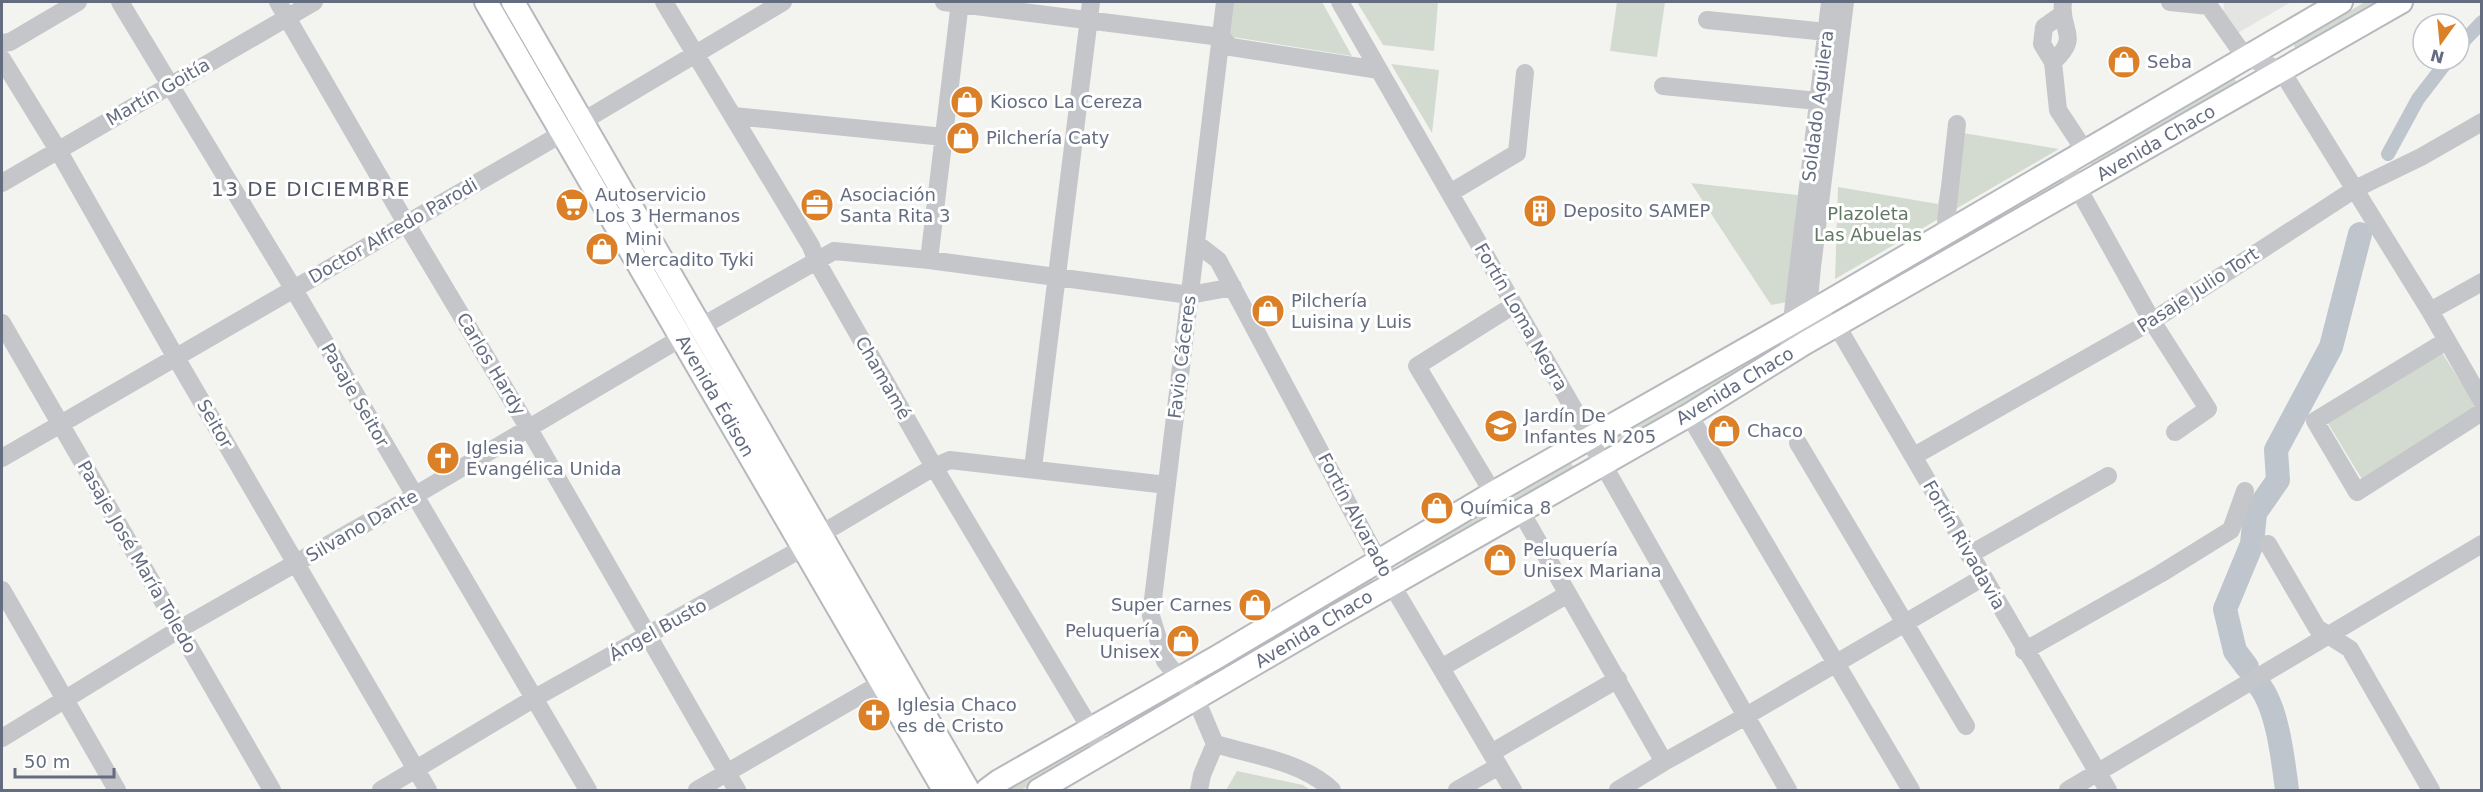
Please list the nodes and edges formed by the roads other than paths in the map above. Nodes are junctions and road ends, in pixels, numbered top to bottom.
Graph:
1 (78, 2) edge
2 (120, 2) edge
3 (314, 2) edge
4 (486, 2) edge
5 (513, 2) edge
6 (664, 2) edge
7 (783, 2) edge
8 (954, 2) edge
9 (1225, 2) edge
10 (1340, 2) edge
11 (1830, 2) edge
12 (1845, 2) edge
13 (2170, 2) edge
14 (2341, 2) edge
15 (2401, 2) edge
16 (2209, 4) edge
17 (2062, 8) edge
18 (283, 9) edge
19 (1090, 11) edge
20 (1707, 20) dead end
21 (1827, 32) junction
22 (1221, 37) junction
23 (2, 43) edge
24 (696, 55) junction
25 (2245, 57) junction
26 (2, 58) edge
27 (1379, 70) junction
28 (2281, 70) junction
29 (1525, 73) dead end
30 (170, 85) junction
31 (1663, 86) dead end
32 (1818, 101) junction
33 (734, 116) junction
34 (2481, 122) edge
35 (1957, 124) dead end
36 (572, 128) junction
37 (944, 137) junction
38 (58, 150) junction
39 (2085, 151) junction
40 (2064, 163) junction
41 (2, 183) edge
42 (2079, 188) junction
43 (2355, 189) junction
44 (1450, 194) junction
45 (406, 223) junction
46 (1945, 232) junction
47 (1196, 243) junction
48 (929, 260) junction
49 (817, 262) junction
50 (1058, 277) junction
51 (2481, 282) edge
52 (1233, 287) junction
53 (293, 288) junction
54 (1190, 295) junction
55 (1514, 305) junction
56 (2430, 311) junction
57 (1800, 318) junction
58 (2152, 321) junction
59 (2, 323) edge
60 (1837, 326) junction
61 (690, 333) junction
62 (2446, 341) junction
63 (1797, 349) junction
64 (175, 356) junction
65 (2481, 401) edge
66 (2481, 412) edge
67 (1689, 415) junction
68 (61, 423) junction
69 (529, 429) junction
70 (2175, 432) dead end
71 (1591, 439) junction
72 (1798, 442) dead end
73 (1914, 456) junction
74 (2, 458) edge
75 (1603, 464) junction
76 (934, 467) junction
77 (1033, 468) junction
78 (2108, 476) dead end
79 (1167, 485) junction
80 (2245, 491) dead end
81 (1493, 493) junction
82 (414, 496) junction
83 (1520, 510) junction
84 (820, 534) junction
85 (2268, 544) dead end
86 (2481, 544) edge
87 (802, 548) junction
88 (1968, 555) junction
89 (1380, 562) junction
90 (297, 563) junction
91 (1982, 578) junction
92 (1392, 584) junction
93 (2, 590) edge
94 (1568, 594) junction
95 (1903, 623) junction
96 (178, 630) junction
97 (2329, 635) junction
98 (649, 636) junction
99 (2024, 651) junction
100 (1836, 663) junction
101 (1441, 668) junction
102 (891, 677) junction
103 (1179, 679) junction
104 (1618, 679) junction
105 (64, 699) junction
106 (533, 699) junction
107 (1196, 699) junction
108 (1746, 716) junction
109 (1966, 726) dead end
110 (1091, 730) junction
111 (2, 738) edge
112 (1215, 744) junction
113 (1104, 753) junction
114 (1495, 760) junction
115 (1664, 762) junction
116 (416, 770) junction
117 (727, 773) junction
118 (2097, 773) junction
119 (1628, 788) edge
120 (117, 790) edge
121 (272, 790) edge
122 (381, 790) edge
123 (428, 790) edge
124 (588, 790) edge
125 (697, 790) edge
126 (737, 790) edge
127 (944, 790) edge
128 (968, 790) edge
129 (987, 790) edge
130 (1039, 790) edge
131 (1199, 790) edge
132 (1332, 790) edge
133 (1457, 790) edge
134 (1513, 790) edge
135 (1788, 790) edge
136 (1911, 790) edge
137 (2068, 790) edge
138 (2108, 790) edge
139 (2431, 790) edge

1 - 23 street
2 - 30 street, Pasaje Seitor
3 - 18 street, Martín Goitía
4 - 36 main road, Avenida Édison
5 - 36 main road, Avenida Édison
6 - 24 street, Chamamé
7 - 24 street, Doctor Alfredo Parodi
8 - 19 street
8 - 37 street
9 - 22 street, Favio Cáceres
10 - 27 street, Fortín Loma Negra
11 - 21 street, Soldado Aguilera
12 - 57 street, Soldado Aguilera
13 - 16 street
14 - 25 main road, Avenida Chaco
15 - 28 main road, Avenida Chaco
16 - 25 street
17 - 39 street
18 - 30 street, Martín Goitía
18 - 45 street, Carlos Hardy
19 - 22 street
19 - 50 street
20 - 21 street
21 - 32 street, Soldado Aguilera
22 - 27 street
22 - 47 street, Favio Cáceres
24 - 33 street, Chamamé
24 - 36 street, Doctor Alfredo Parodi
25 - 28 street
25 - 39 main road, Avenida Chaco
26 - 38 street, Seitor
27 - 44 street, Fortín Loma Negra
28 - 42 main road, Avenida Chaco
28 - 43 street
29 - 44 street
30 - 38 street, Martín Goitía
30 - 53 street, Pasaje Seitor
31 - 32 street
32 - 57 street, Soldado Aguilera
33 - 37 street
33 - 49 street, Chamamé
34 - 43 street, Pasaje Julio Tort
35 - 46 street
36 - 45 street, Doctor Alfredo Parodi
36 - 61 main road, Avenida Édison
37 - 48 street
38 - 41 street, Martín Goitía
38 - 64 street, Seitor
39 - 40 main road, Avenida Chaco
40 - 42 street
40 - 46 main road, Avenida Chaco
42 - 58 street
42 - 60 main road, Avenida Chaco
43 - 56 street
43 - 58 street, Pasaje Julio Tort
44 - 55 street, Fortín Loma Negra
45 - 53 street, Doctor Alfredo Parodi
45 - 69 street, Carlos Hardy
46 - 57 main road, Avenida Chaco
47 - 52 street, Fortín Alvarado
47 - 54 street, Favio Cáceres
48 - 49 street, Silvano Dante
48 - 50 street, Silvano Dante
49 - 61 street, Silvano Dante
49 - 76 street, Chamamé
50 - 54 street, Silvano Dante
50 - 77 street
51 - 56 street
52 - 54 street, Silvano Dante
52 - 89 street, Fortín Alvarado
53 - 64 street, Doctor Alfredo Parodi
53 - 82 street, Pasaje Seitor
54 - 79 street, Favio Cáceres
55 - 71 street, Fortín Loma Negra
55 - 81 street
56 - 62 street
57 - 60 street
57 - 63 street, Soldado Aguilera
57 - 71 main road, Avenida Chaco
58 - 70 street
58 - 73 street, Pasaje Julio Tort
59 - 68 street, Pasaje José María Toledo
60 - 63 main road, Avenida Chaco
60 - 73 street, Fortín Rivadavia
61 - 69 street, Silvano Dante
61 - 84 main road, Avenida Édison
61 - 87 main road, Avenida Édison
62 - 65 street
62 - 66 street
63 - 67 main road, Avenida Chaco
64 - 68 street, Doctor Alfredo Parodi
64 - 90 street, Seitor
67 - 75 main road, Avenida Chaco
67 - 100 street
68 - 74 street, Doctor Alfredo Parodi
68 - 96 street, Pasaje José María Toledo
69 - 82 street, Silvano Dante
69 - 98 street, Carlos Hardy
71 - 75 street, Fortín Loma Negra
71 - 81 main road, Avenida Chaco
72 - 95 street
73 - 88 street, Fortín Rivadavia
75 - 83 main road, Avenida Chaco
75 - 108 street, Fortín Loma Negra
76 - 77 street, Ángel Busto
76 - 84 street, Ángel Busto
76 - 110 street, Chamamé
77 - 79 street, Ángel Busto
78 - 88 street
79 - 103 street, Favio Cáceres
80 - 99 street
81 - 89 main road, Avenida Chaco
82 - 90 street, Silvano Dante
82 - 106 street, Pasaje Seitor
83 - 92 main road, Avenida Chaco
83 - 94 street
84 - 87 street, Ángel Busto
84 - 102 main road, Avenida Édison
85 - 97 street
86 - 97 street
87 - 98 street, Ángel Busto
87 - 102 main road, Avenida Édison
88 - 91 street, Fortín Rivadavia
89 - 92 street, Fortín Alvarado
89 - 103 main road, Avenida Chaco
90 - 96 street, Silvano Dante
90 - 116 street, Seitor
91 - 95 street
91 - 99 street, Fortín Rivadavia
92 - 101 street, Fortín Alvarado
92 - 107 main road, Avenida Chaco
93 - 105 street
94 - 101 street
94 - 104 street
95 - 100 street
95 - 109 street
96 - 105 street, Silvano Dante
96 - 121 street, Pasaje José María Toledo
97 - 118 street
97 - 139 street
98 - 106 street, Ángel Busto
98 - 117 street, Carlos Hardy
99 - 118 street, Fortín Rivadavia
100 - 108 street
100 - 136 street
101 - 114 street, Fortín Alvarado
102 - 117 street
102 - 127 main road, Avenida Édison
102 - 128 main road, Avenida Édison
103 - 107 street, Favio Cáceres
103 - 110 main road, Avenida Chaco
104 - 114 street
104 - 115 street
105 - 111 street, Silvano Dante
105 - 120 street
106 - 116 street, Ángel Busto
106 - 124 street, Pasaje Seitor
107 - 112 street, Favio Cáceres
107 - 113 main road, Avenida Chaco
108 - 115 street
108 - 135 street, Fortín Loma Negra
110 - 113 street, Chamamé
110 - 129 main road, Avenida Chaco
112 - 131 street
112 - 132 street
113 - 130 main road, Avenida Chaco
114 - 133 street
114 - 134 street, Fortín Alvarado
115 - 119 street
116 - 122 street, Ángel Busto
116 - 123 street, Seitor
117 - 125 street
117 - 126 street, Carlos Hardy
118 - 137 street
118 - 138 street, Fortín Rivadavia

